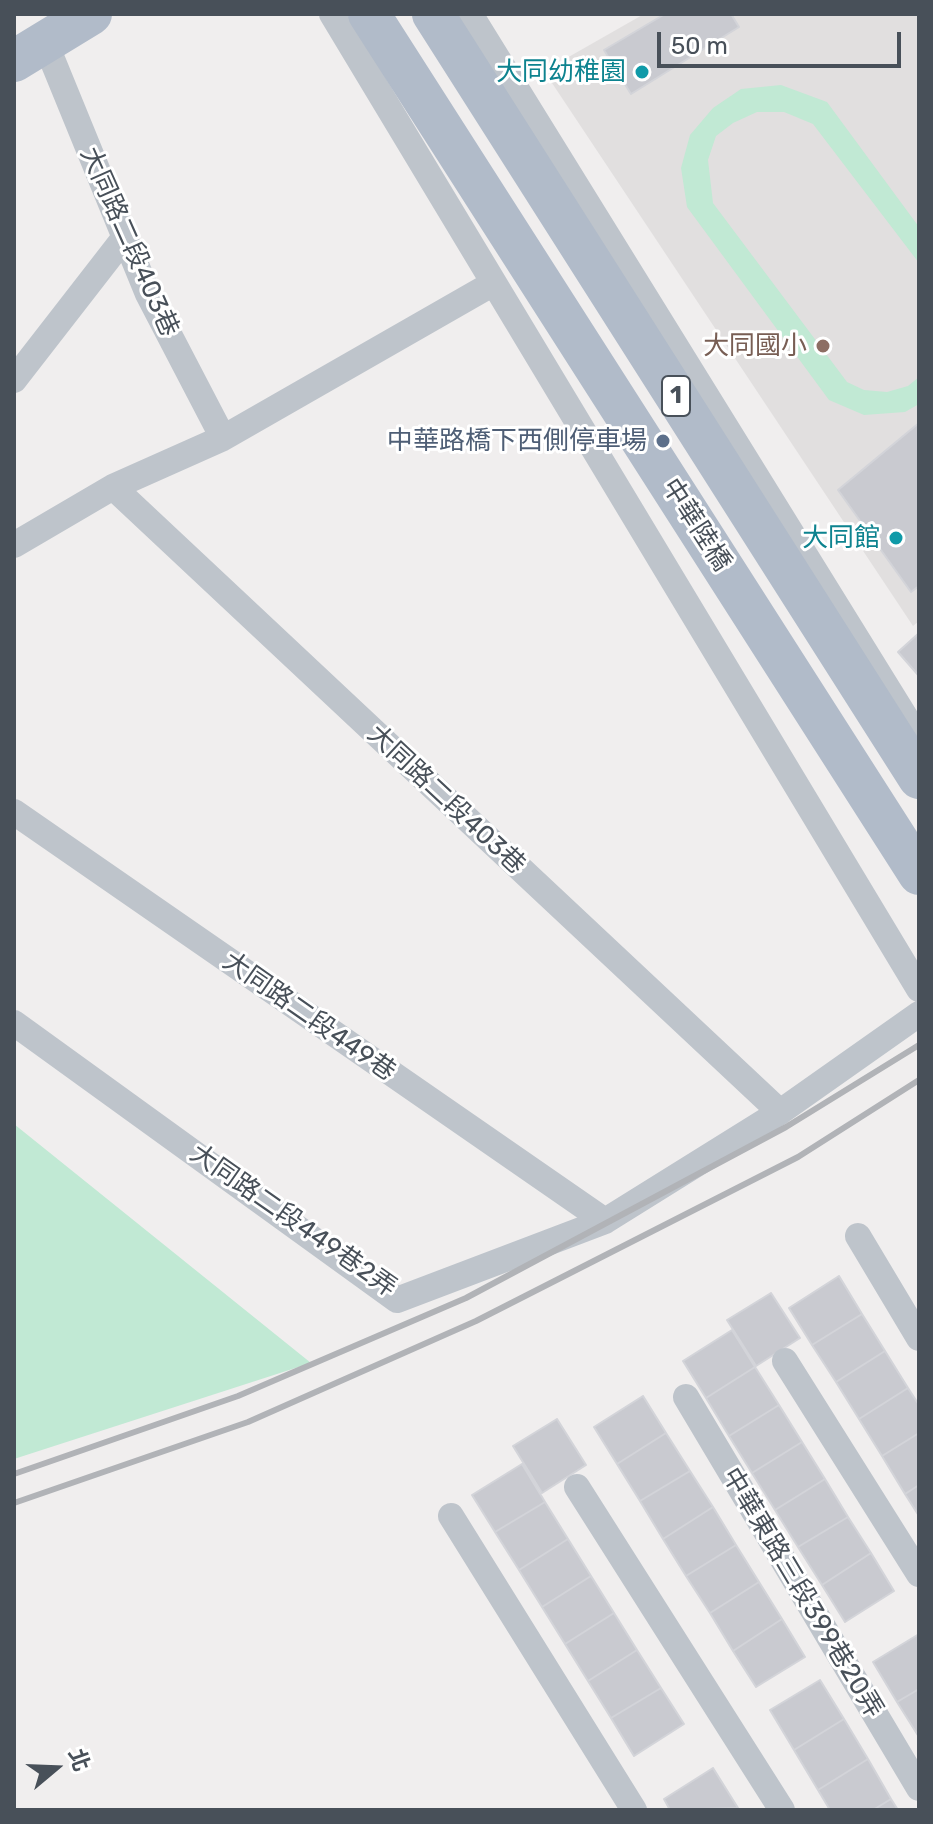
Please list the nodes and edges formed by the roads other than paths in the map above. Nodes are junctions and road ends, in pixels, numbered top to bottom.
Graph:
1 (91, 14) edge
2 (332, 14) edge
3 (369, 14) edge
4 (433, 14) edge
5 (470, 14) edge
6 (29, 52) edge
7 (125, 237) junction
8 (492, 284) junction
9 (14, 380) edge
10 (223, 438) junction
11 (113, 487) junction
12 (14, 545) edge
13 (919, 739) edge
14 (919, 778) edge
15 (14, 812) edge
16 (919, 874) edge
17 (919, 989) edge
18 (919, 1014) edge
19 (14, 1023) edge
20 (780, 1112) junction
21 (605, 1221) junction
22 (858, 1236) dead end
23 (919, 1338) edge
24 (785, 1361) dead end
25 (686, 1397) dead end
26 (577, 1487) dead end
27 (451, 1516) dead end
28 (919, 1574) edge
29 (919, 1788) edge
30 (634, 1810) edge
31 (782, 1810) edge

1 - 6 main road
2 - 8 street
3 - 16 main road, 中華陸橋 / 1
4 - 14 main road, 中華陸橋 / 1
5 - 13 street
6 - 7 street, 大同路二段403巷
7 - 9 street
7 - 10 street, 大同路二段403巷
8 - 10 street
8 - 17 street
10 - 11 street
11 - 12 street
11 - 20 street, 大同路二段403巷
15 - 21 street, 大同路二段449巷
18 - 20 street, 大同路二段449巷2弄
19 - 21 street, 大同路二段449巷2弄
20 - 21 street, 大同路二段449巷2弄
22 - 23 street
24 - 28 street
25 - 29 street, 中華東路三段399巷20弄
26 - 31 street
27 - 30 street

